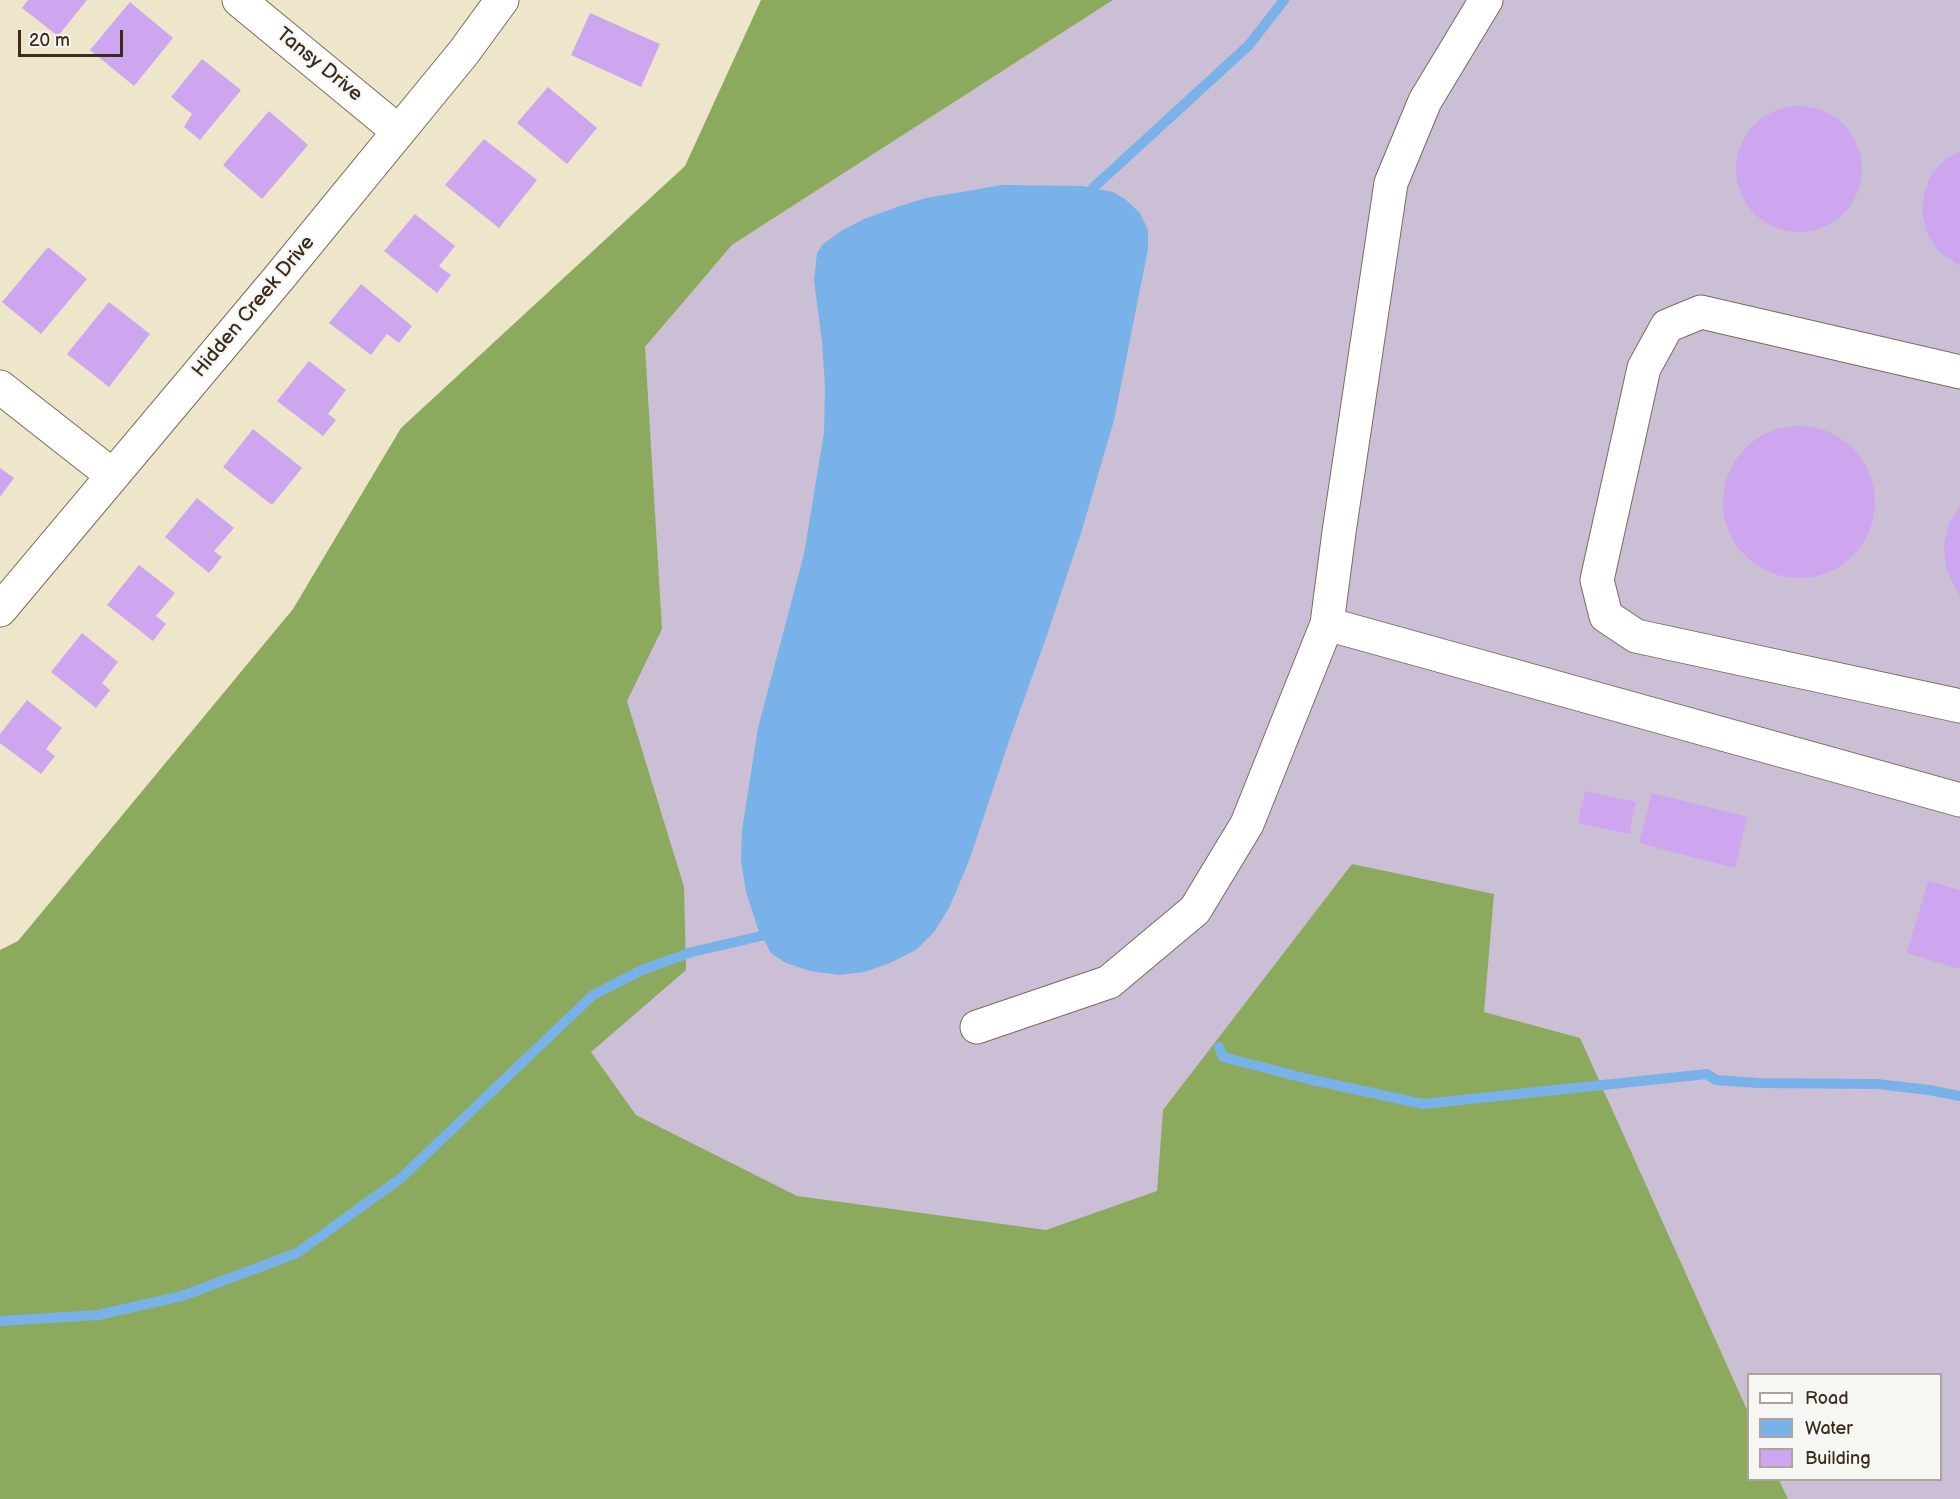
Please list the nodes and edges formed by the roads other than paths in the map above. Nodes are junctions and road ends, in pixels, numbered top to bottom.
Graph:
1 (239, 0) edge
2 (502, 0) edge
3 (1486, 0) edge
4 (398, 131) junction
5 (1960, 372) edge
6 (0, 387) edge
7 (112, 475) junction
8 (0, 610) edge
9 (1327, 624) junction
10 (1960, 706) edge
11 (1960, 800) edge
12 (976, 1027) dead end

1 - 4 street, Tansy Drive
2 - 4 street, Hidden Creek Drive
3 - 9 street
4 - 7 street, Hidden Creek Drive
5 - 10 street
6 - 7 street
7 - 8 street, Hidden Creek Drive
9 - 11 street
9 - 12 street

